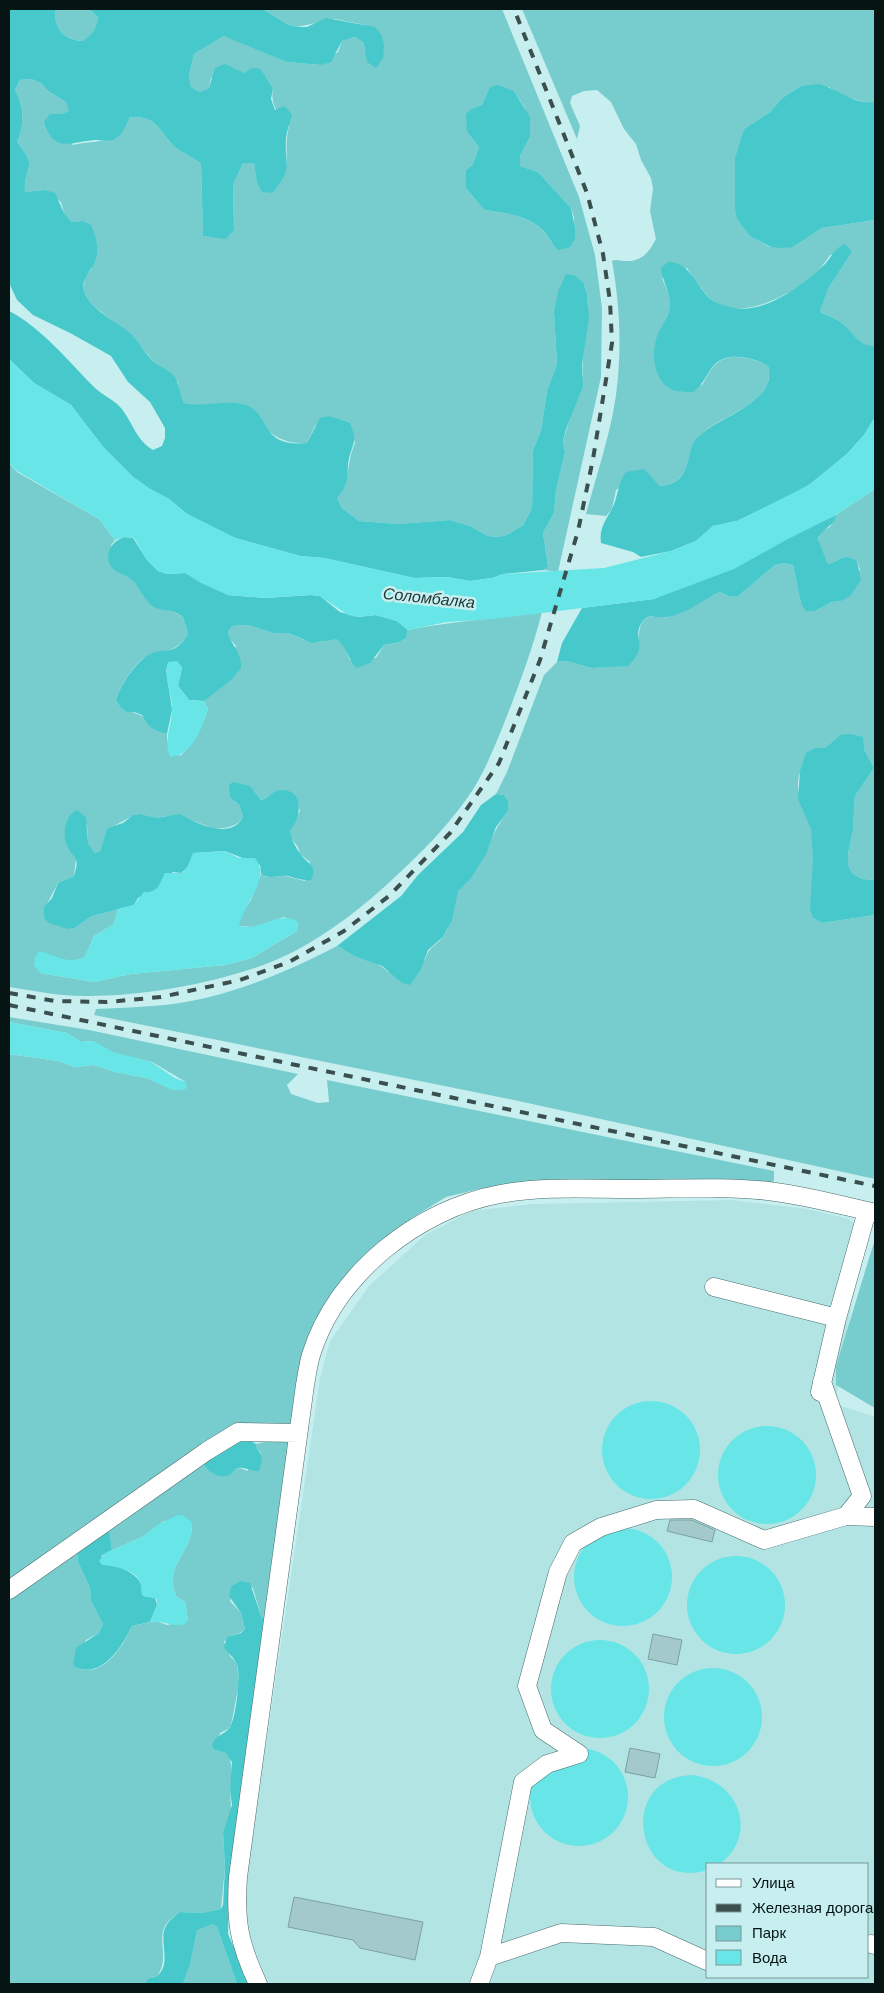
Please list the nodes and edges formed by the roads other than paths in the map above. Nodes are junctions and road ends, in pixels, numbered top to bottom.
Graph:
1 (871, 1212) edge
2 (714, 1287) dead end
3 (837, 1318) junction
4 (298, 1433) junction
5 (846, 1516) junction
6 (875, 1517) edge
7 (9, 1590) edge
8 (490, 1957) junction
9 (706, 1960) edge
10 (258, 1984) edge
11 (479, 1984) edge

1 - 3 lane
1 - 4 lane
2 - 3 lane
3 - 5 lane
4 - 7 lane
4 - 10 lane
5 - 6 lane
5 - 8 lane
8 - 9 lane
8 - 11 lane

